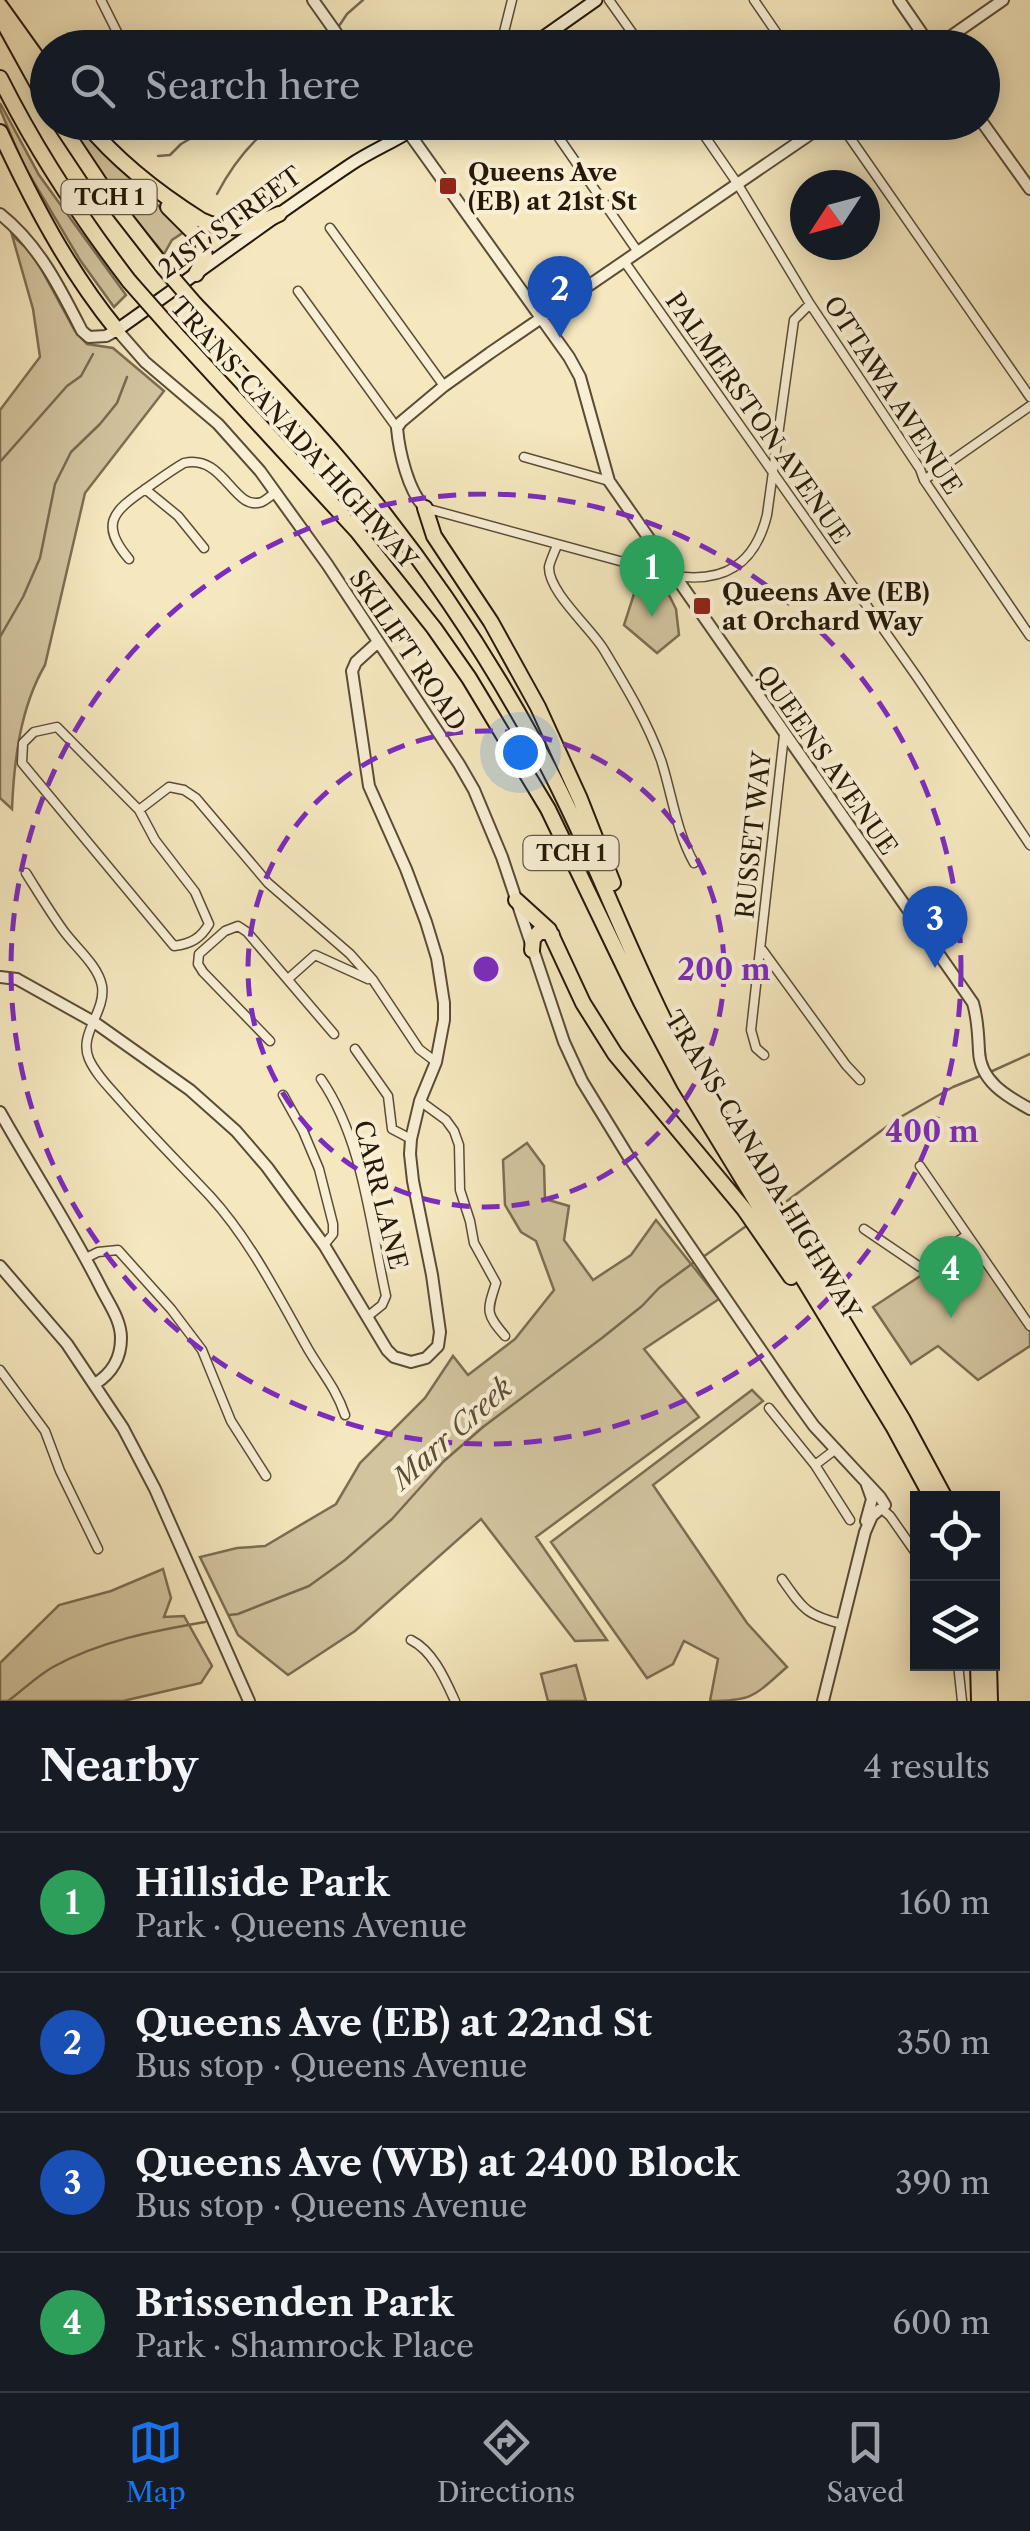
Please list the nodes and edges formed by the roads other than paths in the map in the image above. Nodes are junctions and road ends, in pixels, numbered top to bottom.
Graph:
1 (101, 0) edge
2 (313, 0) edge
3 (512, 0) edge
4 (596, 0) edge
5 (610, 0) edge
6 (754, 0) edge
7 (898, 0) edge
8 (1003, 0) edge
9 (0, 6) edge
10 (0, 16) edge
11 (115, 30) edge
12 (334, 30) edge
13 (504, 30) edge
14 (554, 30) edge
15 (630, 30) edge
16 (775, 30) edge
17 (920, 30) edge
18 (959, 30) edge
19 (30, 48) edge
20 (30, 70) edge
21 (0, 78) edge
22 (30, 131) edge
23 (0, 132) edge
24 (35, 140) edge
25 (71, 140) edge
26 (101, 140) edge
27 (387, 140) edge
28 (414, 140) edge
29 (560, 140) edge
30 (707, 140) edge
31 (801, 140) edge
32 (852, 140) edge
33 (995, 140) edge
34 (110, 151) junction
35 (737, 183) junction
36 (1030, 189) edge
37 (0, 214) edge
38 (279, 214) junction
39 (330, 228) dead end
40 (638, 252) junction
41 (624, 261) junction
42 (196, 274) junction
43 (298, 290) dead end
44 (810, 304) junction
45 (541, 318) junction
46 (117, 330) junction
47 (444, 386) junction
48 (1030, 397) edge
49 (1030, 406) edge
50 (396, 428) junction
51 (524, 457) dead end
52 (773, 474) junction
53 (924, 480) junction
54 (609, 481) junction
55 (145, 489) junction
56 (276, 492) junction
57 (424, 508) junction
58 (558, 545) junction
59 (204, 548) dead end
60 (129, 559) dead end
61 (674, 576) junction
62 (1030, 636) edge
63 (378, 642) junction
64 (784, 735) junction
65 (138, 810) junction
66 (1030, 845) edge
67 (694, 863) dead end
68 (26, 872) dead end
69 (516, 900) junction
70 (554, 937) junction
71 (761, 948) junction
72 (532, 950) junction
73 (0, 977) edge
74 (288, 978) junction
75 (373, 980) junction
76 (653, 997) junction
77 (94, 1022) junction
78 (334, 1034) dead end
79 (270, 1041) dead end
80 (355, 1049) dead end
81 (764, 1054) dead end
82 (436, 1062) junction
83 (321, 1079) dead end
84 (860, 1080) dead end
85 (283, 1095) dead end
86 (420, 1101) junction
87 (1030, 1108) edge
88 (0, 1112) edge
89 (411, 1139) junction
90 (920, 1166) dead end
91 (864, 1228) dead end
92 (966, 1235) junction
93 (324, 1245) junction
94 (86, 1258) junction
95 (0, 1266) edge
96 (367, 1317) junction
97 (1030, 1326) edge
98 (505, 1336) dead end
99 (0, 1370) edge
100 (96, 1384) junction
101 (770, 1408) dead end
102 (346, 1415) dead end
103 (893, 1426) junction
104 (836, 1449) junction
105 (815, 1465) junction
106 (266, 1476) dead end
107 (928, 1491) edge
108 (941, 1491) edge
109 (876, 1504) junction
110 (850, 1520) dead end
111 (910, 1545) edge
112 (98, 1550) dead end
113 (782, 1579) dead end
114 (842, 1624) junction
115 (411, 1640) dead end
116 (959, 1671) edge
117 (978, 1671) edge
118 (989, 1671) edge
119 (249, 1701) edge
120 (454, 1701) edge
121 (824, 1701) edge
122 (962, 1701) edge
123 (978, 1701) edge
124 (990, 1701) edge

1 - 11 street
2 - 12 street
3 - 13 street
4 - 14 main road
5 - 15 street
6 - 16 street
7 - 17 street
8 - 18 street
9 - 19 highway
10 - 20 highway
21 - 22 highway, TRANS-CANADA HIGHWAY / TCH 1, bridge
23 - 46 highway
24 - 103 highway, TRANS-CANADA HIGHWAY / TCH 1, bridge
25 - 76 highway, TRANS-CANADA HIGHWAY / TCH 1, bridge
26 - 34 highway
27 - 38 main road, 21ST STREET
28 - 45 street, QUEENS AVENUE
29 - 40 street
30 - 35 street, OTTAWA AVENUE
31 - 35 street
32 - 48 street
33 - 36 street
34 - 38 highway
34 - 42 highway
35 - 40 street
35 - 44 street, OTTAWA AVENUE
37 - 46 street
38 - 42 main road, 21ST STREET
39 - 47 street
40 - 41 street
41 - 45 street
41 - 52 street, PALMERSTON AVENUE
42 - 46 main road, 21ST STREET
43 - 50 street
44 - 52 street
44 - 53 street, OTTAWA AVENUE
45 - 47 street
45 - 54 street, QUEENS AVENUE
46 - 56 street, SKILIFT ROAD
47 - 50 street
49 - 53 street
50 - 57 street
51 - 54 street
52 - 61 street
52 - 66 street, PALMERSTON AVENUE
53 - 62 street, OTTAWA AVENUE
54 - 61 street, QUEENS AVENUE
55 - 56 street
55 - 59 street
55 - 60 street
56 - 63 street, SKILIFT ROAD
57 - 58 street
57 - 76 highway
58 - 61 street
58 - 67 street
61 - 64 street, QUEENS AVENUE
63 - 69 street, SKILIFT ROAD
63 - 82 street
64 - 71 street, RUSSET WAY
64 - 87 street, QUEENS AVENUE
65 - 65 street
65 - 75 street
68 - 77 street
69 - 70 highway
69 - 72 street, SKILIFT ROAD
70 - 72 highway
70 - 103 highway
71 - 81 street, RUSSET WAY
71 - 84 street
72 - 104 street, SKILIFT ROAD
73 - 77 street
74 - 75 street
74 - 78 street
74 - 79 street
75 - 82 street
76 - 108 highway, TRANS-CANADA HIGHWAY / TCH 1
77 - 93 street
77 - 102 street
80 - 89 street
82 - 86 street
83 - 96 street, CARR LANE
85 - 93 street
86 - 89 street
86 - 98 street
88 - 94 street
89 - 96 street
90 - 92 street
91 - 92 street
92 - 97 street
93 - 96 street
94 - 100 street
94 - 106 street
95 - 100 street
99 - 112 street
100 - 119 street
101 - 105 street
103 - 107 highway, TRANS-CANADA HIGHWAY / TCH 1
104 - 105 street
104 - 109 street, SKILIFT ROAD
105 - 110 street
109 - 111 street
109 - 114 street
113 - 114 street
114 - 121 street
115 - 120 street
116 - 122 street
117 - 123 highway
118 - 124 highway

